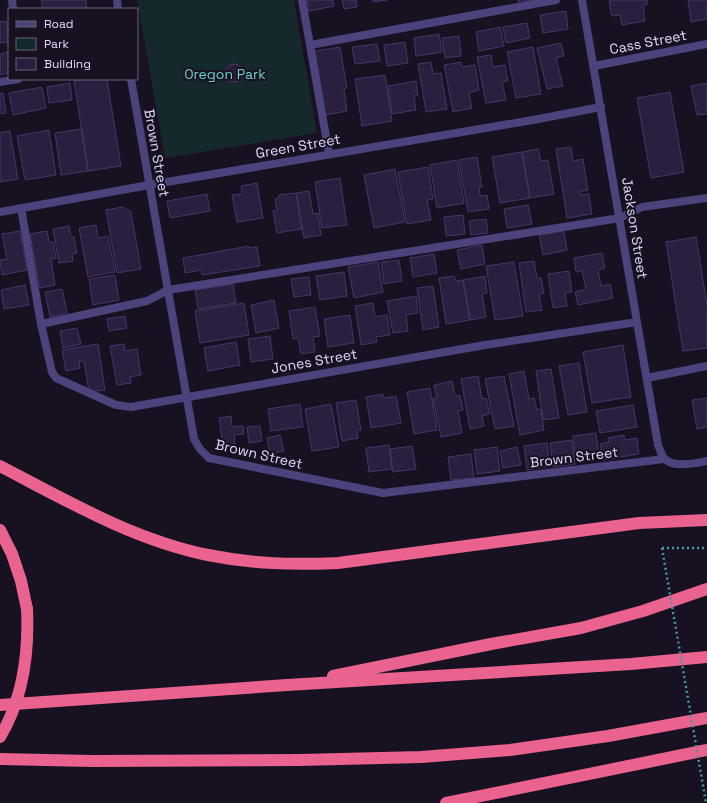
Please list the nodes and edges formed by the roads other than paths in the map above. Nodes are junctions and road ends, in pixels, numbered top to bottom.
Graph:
1 (302, 0) edge
2 (556, 0) edge
3 (582, 0) edge
4 (310, 44) junction
5 (707, 44) edge
6 (594, 66) junction
7 (12, 80) edge
8 (131, 80) edge
9 (0, 82) edge
10 (601, 107) junction
11 (329, 154) junction
12 (149, 185) junction
13 (707, 198) edge
14 (21, 208) junction
15 (0, 212) edge
16 (620, 218) junction
17 (168, 290) junction
18 (637, 322) junction
19 (41, 324) junction
20 (707, 366) edge
21 (647, 378) junction
22 (185, 397) junction
23 (664, 459) junction
24 (707, 461) edge
25 (0, 466) edge
26 (707, 520) edge
27 (0, 530) edge
28 (707, 590) edge
29 (707, 657) edge
30 (287, 685) junction
31 (0, 705) edge
32 (707, 718) edge
33 (0, 737) edge
34 (707, 750) edge
35 (0, 759) edge
36 (446, 803) edge

1 - 4 street
2 - 4 street
3 - 6 street, Jackson Street
4 - 11 street
5 - 6 street, Cass Street
6 - 10 street, Jackson Street
7 - 9 street
8 - 12 street, Brown Street
10 - 11 street, Green Street
10 - 16 street, Jackson Street
11 - 12 street, Green Street
12 - 14 street, Green Street
12 - 17 street, Brown Street
13 - 16 street
14 - 15 street, Green Street
14 - 19 street
16 - 17 street
16 - 18 street, Jackson Street
17 - 19 street
17 - 22 street, Brown Street
18 - 21 street, Jackson Street
18 - 22 street, Jones Street
19 - 22 street, Jones Street
20 - 21 street
21 - 23 street, Jackson Street
22 - 23 street, Brown Street
23 - 24 street
25 - 26 highway
27 - 33 highway, bridge
28 - 30 highway
29 - 30 highway
30 - 31 highway
32 - 35 highway
34 - 36 highway

